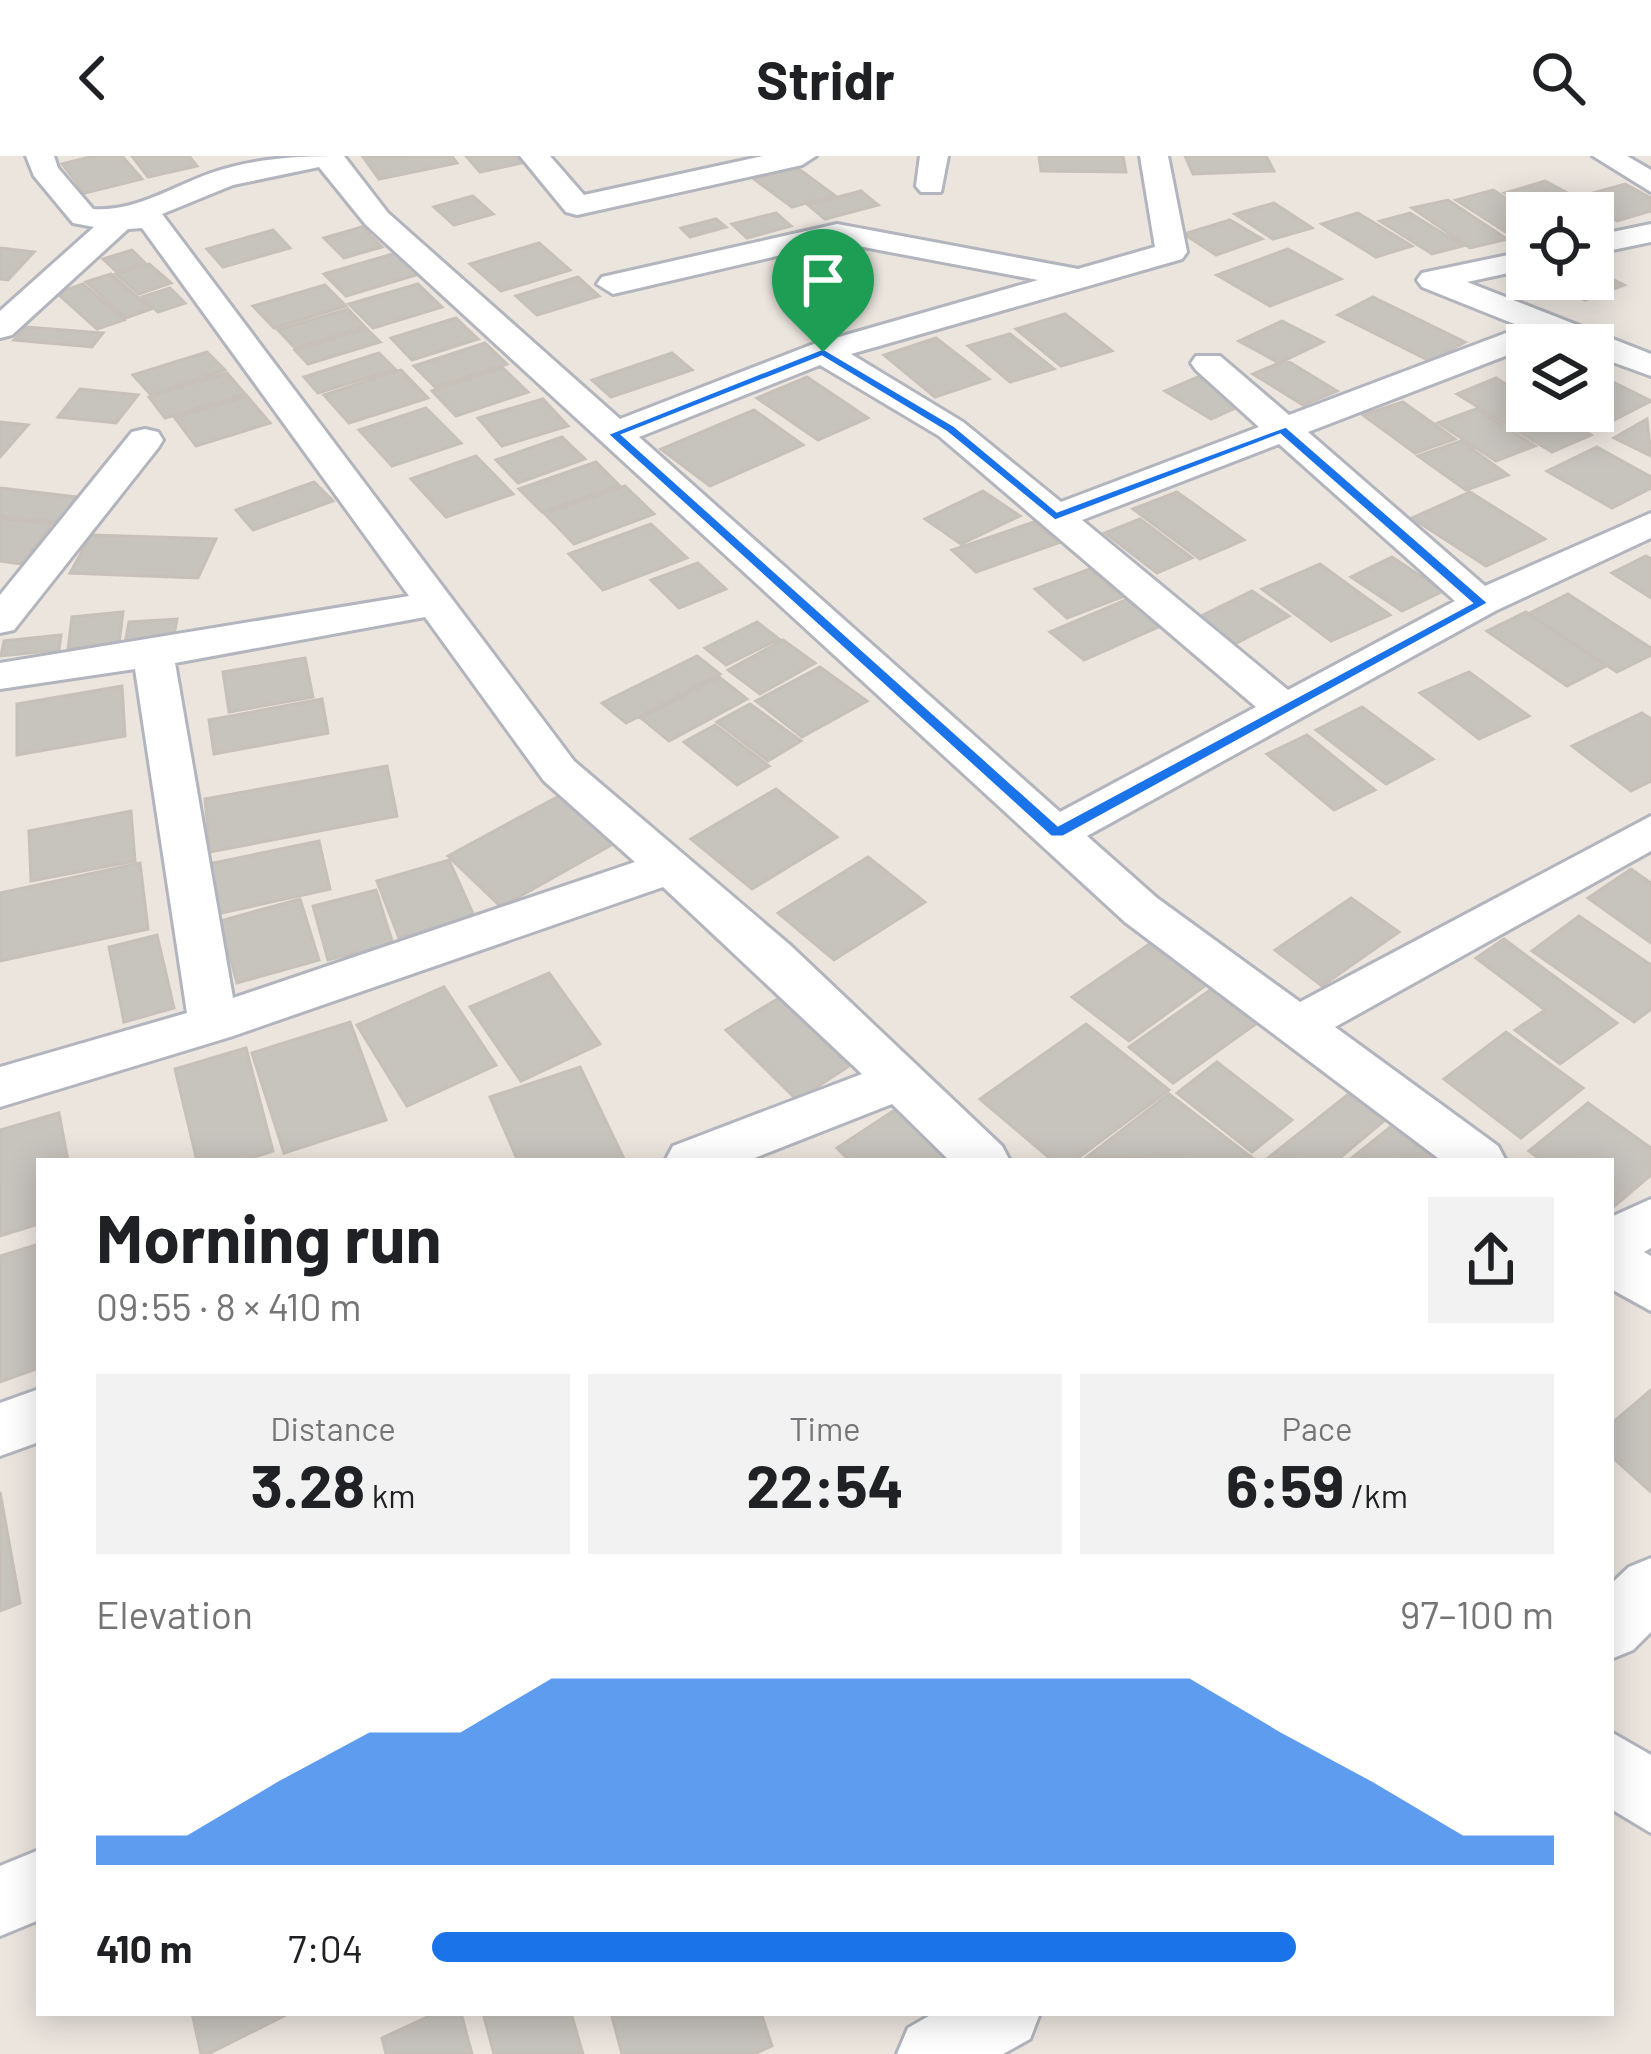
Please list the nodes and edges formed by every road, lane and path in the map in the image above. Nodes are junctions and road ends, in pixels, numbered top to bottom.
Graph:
1 (40, 156) edge
2 (327, 156) edge
3 (534, 156) edge
4 (802, 156) edge
5 (1154, 156) edge
6 (1607, 156) edge
7 (1651, 183) edge
8 (120, 220) junction
9 (1651, 233) edge
10 (1614, 241) edge
11 (1506, 264) edge
12 (1084, 279) junction
13 (613, 284) dead end
14 (1539, 324) edge
15 (0, 328) edge
16 (1506, 344) edge
17 (823, 352) junction
18 (1614, 352) edge
19 (1208, 363) dead end
20 (1651, 366) edge
21 (1282, 429) junction
22 (614, 434) junction
23 (145, 440) dead end
24 (1055, 517) junction
25 (1651, 524) edge
26 (1481, 603) junction
27 (433, 604) junction
28 (0, 621) edge
29 (153, 654) junction
30 (0, 676) edge
31 (1288, 712) junction
32 (1651, 831) edge
33 (1057, 833) junction
34 (671, 867) junction
35 (213, 1024) junction
36 (1297, 1026) junction
37 (897, 1081) junction
38 (0, 1088) edge
39 (699, 1158) edge
40 (981, 1158) edge
41 (1476, 1158) edge
42 (1651, 1221) edge
43 (1614, 1242) edge
44 (1614, 1260) edge
45 (1651, 1287) edge
46 (36, 1416) edge
47 (0, 1430) edge
48 (1651, 1588) edge
49 (1614, 1625) edge
50 (1614, 1767) edge
51 (1651, 1798) edge
52 (36, 1887) edge
53 (0, 1901) edge
54 (999, 2016) edge
55 (934, 2054) edge

1 - 8 street
2 - 8 street
2 - 22 street
3 - 4 street
5 - 12 street
6 - 7 street
8 - 15 street
8 - 27 street
9 - 10 street
11 - 14 street
12 - 13 street
12 - 17 street
16 - 21 street
17 - 22 street
17 - 24 street
18 - 20 street
19 - 21 street
21 - 24 street
21 - 26 street
22 - 33 street
23 - 28 street
24 - 31 street
25 - 26 street
26 - 31 street
27 - 29 street
27 - 34 street
29 - 30 street
29 - 35 street
31 - 33 street
32 - 36 street
33 - 36 street
34 - 35 street
34 - 37 street
35 - 38 street
36 - 41 street
37 - 39 street
37 - 40 street
42 - 43 street
44 - 45 street
46 - 47 street
48 - 49 street
50 - 51 street
52 - 53 street
54 - 55 street

